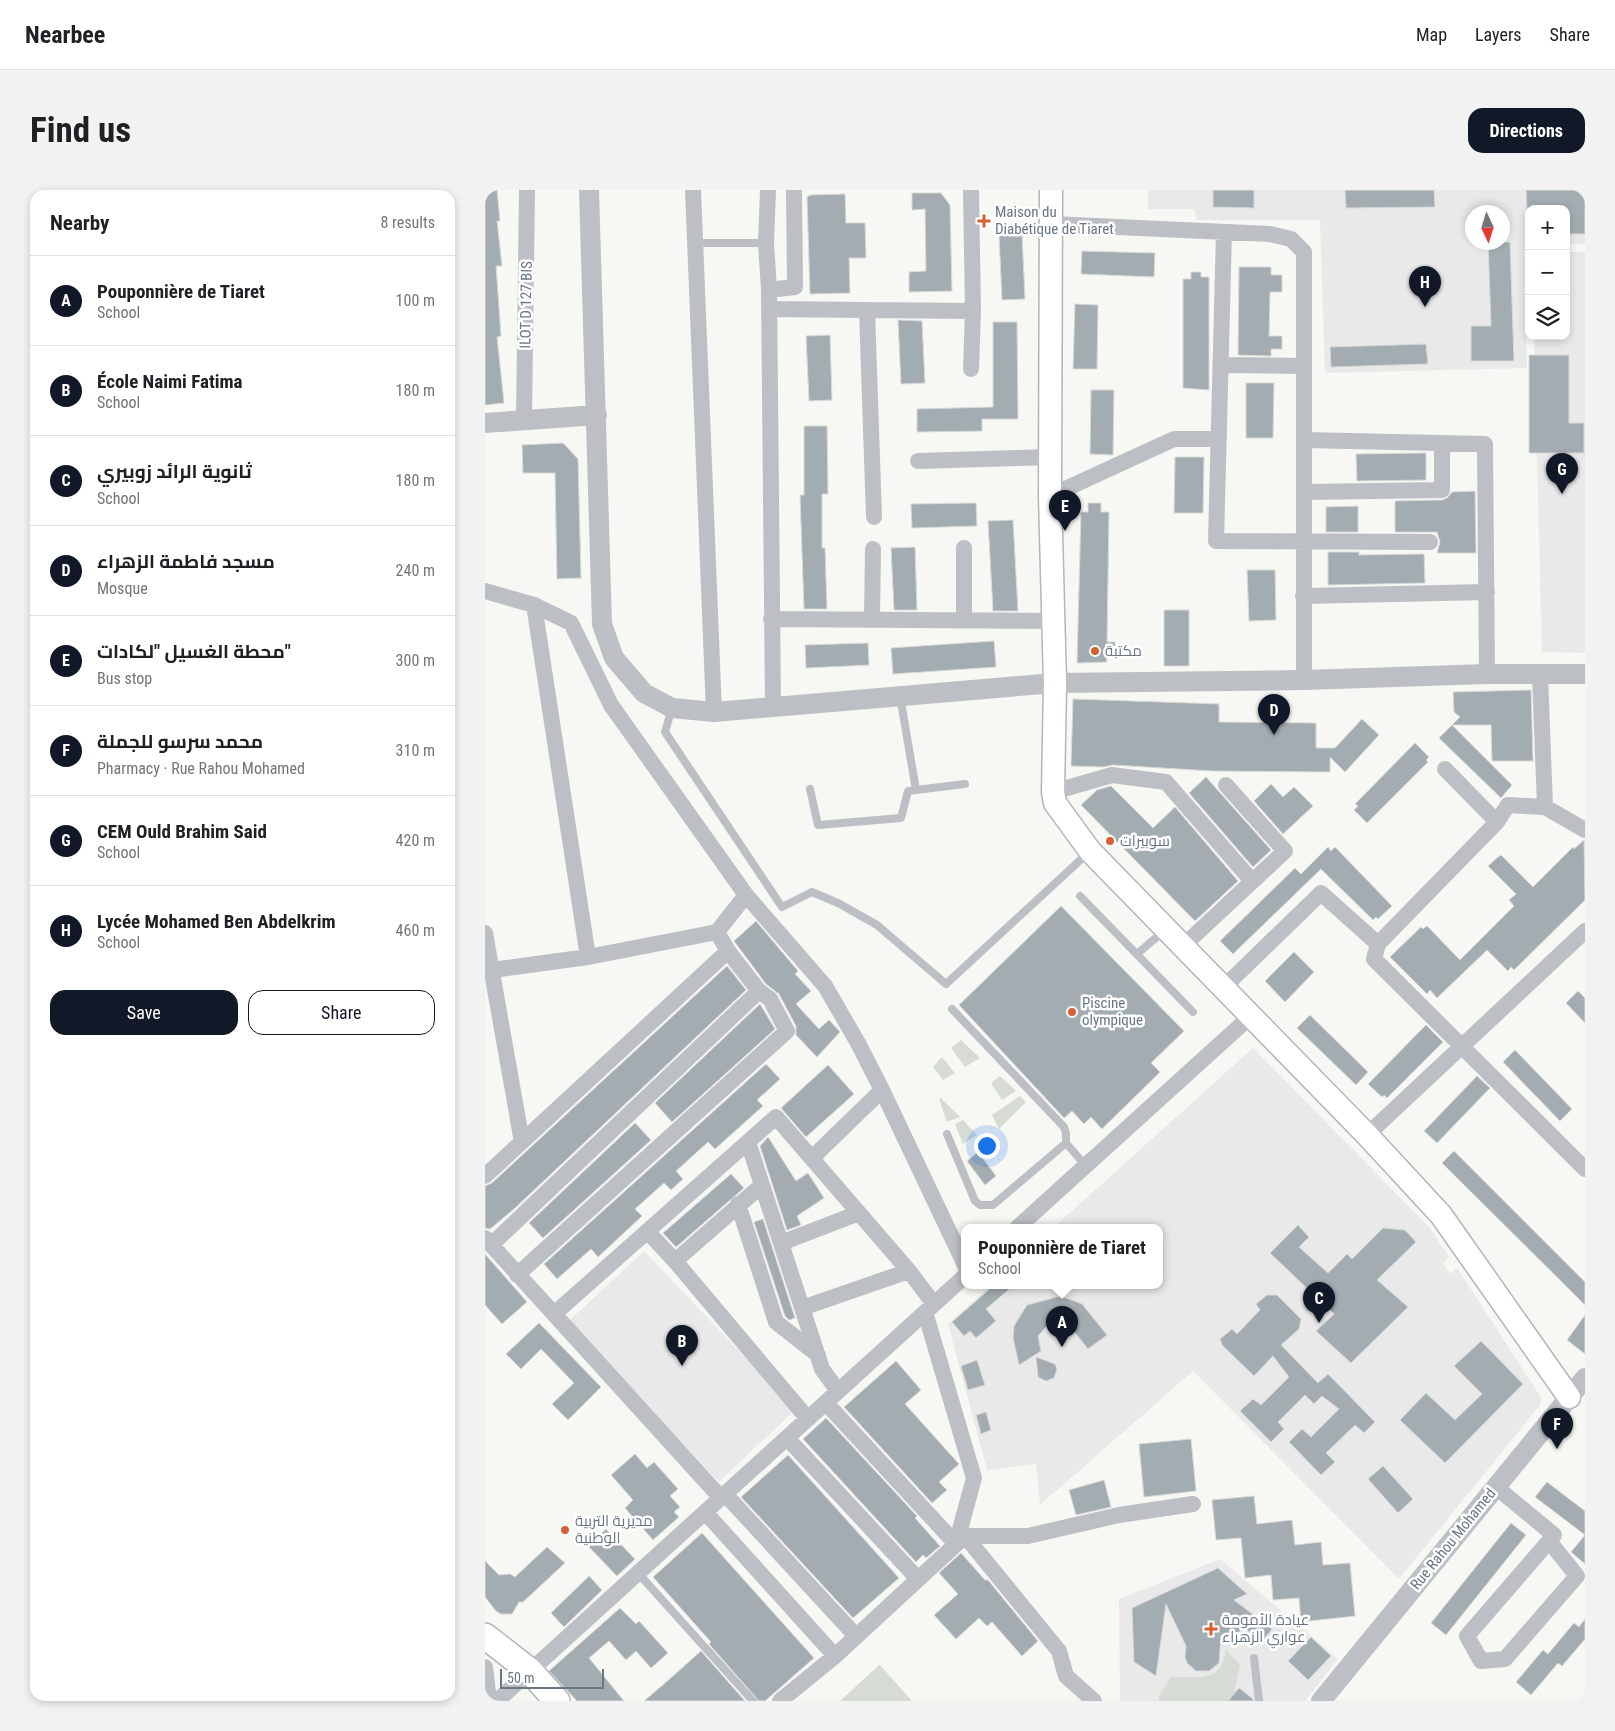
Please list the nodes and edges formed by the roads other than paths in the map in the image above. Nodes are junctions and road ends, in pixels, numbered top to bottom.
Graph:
1 (527, 190) edge
2 (589, 190) edge
3 (693, 190) edge
4 (768, 190) edge
5 (794, 190) edge
6 (971, 190) edge
7 (1051, 190) edge
8 (1052, 224) junction
9 (1224, 232) junction
10 (694, 243) junction
11 (766, 244) junction
12 (769, 290) junction
13 (769, 309) junction
14 (867, 310) junction
15 (973, 310) junction
16 (1221, 365) junction
17 (1304, 366) junction
18 (971, 368) dead end
19 (597, 415) junction
20 (524, 419) junction
21 (485, 423) edge
22 (1219, 439) junction
23 (1304, 440) junction
24 (1443, 443) junction
25 (1051, 457) junction
26 (918, 461) dead end
27 (1304, 492) junction
28 (1050, 496) junction
29 (874, 516) dead end
30 (1430, 542) dead end
31 (1304, 543) junction
32 (964, 548) dead end
33 (873, 550) dead end
34 (485, 591) edge
35 (1487, 592) junction
36 (1303, 596) junction
37 (534, 605) junction
38 (771, 619) junction
39 (872, 619) junction
40 (964, 620) junction
41 (1053, 621) junction
42 (1487, 674) junction
43 (1540, 674) junction
44 (1585, 674) edge
45 (1304, 680) junction
46 (1055, 683) junction
47 (900, 695) junction
48 (773, 706) junction
49 (672, 708) junction
50 (714, 712) junction
51 (1445, 769) dead end
52 (965, 784) dead end
53 (1226, 784) dead end
54 (810, 789) dead end
55 (916, 790) junction
56 (1053, 792) junction
57 (1545, 807) junction
58 (1497, 822) junction
59 (1585, 830) edge
60 (1089, 851) junction
61 (1252, 882) junction
62 (746, 895) junction
63 (1080, 896) dead end
64 (1167, 929) junction
65 (1585, 930) edge
66 (717, 932) junction
67 (485, 933) edge
68 (1378, 944) junction
69 (1183, 946) junction
70 (728, 951) junction
71 (1137, 954) junction
72 (588, 957) junction
73 (492, 970) junction
74 (1224, 987) junction
75 (759, 991) junction
76 (952, 1009) dead end
77 (1193, 1012) dead end
78 (1252, 1015) junction
79 (1461, 1047) junction
80 (882, 1090) junction
81 (947, 1134) dead end
82 (1367, 1134) junction
83 (522, 1142) junction
84 (748, 1142) junction
85 (1066, 1143) junction
86 (812, 1158) junction
87 (1086, 1166) junction
88 (1585, 1169) edge
89 (485, 1176) edge
90 (762, 1185) junction
91 (738, 1204) junction
92 (859, 1213) junction
93 (1021, 1224) edge
94 (648, 1232) junction
95 (488, 1242) edge
96 (781, 1243) junction
97 (961, 1257) edge
98 (675, 1261) junction
99 (909, 1271) junction
100 (517, 1275) junction
101 (961, 1280) edge
102 (802, 1308) junction
103 (929, 1308) junction
104 (554, 1314) junction
105 (818, 1355) junction
106 (1585, 1378) edge
107 (838, 1391) junction
108 (1569, 1397) junction
109 (826, 1402) junction
110 (808, 1419) junction
111 (787, 1438) junction
112 (1496, 1487) junction
113 (723, 1496) junction
114 (1193, 1504) dead end
115 (705, 1512) junction
116 (960, 1540) junction
117 (1549, 1541) junction
118 (637, 1574) junction
119 (918, 1579) junction
120 (485, 1636) edge
121 (856, 1636) junction
122 (835, 1656) junction
123 (1254, 1658) dead end
124 (485, 1667) edge
125 (530, 1671) junction
126 (489, 1701) edge
127 (497, 1701) edge
128 (557, 1701) edge
129 (753, 1701) edge
130 (780, 1701) edge
131 (1094, 1701) edge
132 (1259, 1701) edge
133 (1321, 1701) edge

1 - 20 street, ILOT D 127 BIS
2 - 19 street
3 - 10 street
4 - 11 street
5 - 12 street
6 - 15 street
7 - 8 main road
8 - 9 street
8 - 25 main road
9 - 16 street
9 - 17 street
10 - 11 lane
10 - 50 street
11 - 12 street
12 - 13 street
13 - 14 street
13 - 38 street
14 - 15 street
14 - 29 street
15 - 18 street
16 - 17 street
16 - 22 street
17 - 23 street
19 - 20 street
19 - 49 street
20 - 21 street
22 - 28 street
22 - 31 street
23 - 24 street
23 - 27 street
24 - 27 street
24 - 35 street
25 - 26 street
25 - 28 main road
27 - 31 street
28 - 41 main road
30 - 31 street
31 - 36 street
32 - 40 street
33 - 39 street
34 - 37 street
35 - 36 street
35 - 42 street
36 - 45 street
37 - 62 street
37 - 72 street
38 - 39 street
38 - 48 street
39 - 40 street
40 - 41 street
41 - 46 main road
42 - 43 street
42 - 45 street
43 - 44 street
43 - 57 street
45 - 46 street
46 - 47 street
46 - 56 main road
47 - 48 street
47 - 55 lane
48 - 50 street
49 - 50 street
49 - 60 lane
51 - 58 street
52 - 55 lane
53 - 61 street
54 - 55 lane
56 - 60 main road
56 - 61 street
57 - 58 street
57 - 59 street
58 - 68 street
60 - 64 main road
61 - 69 street
62 - 66 street
62 - 80 street
63 - 71 lane
64 - 69 main road
64 - 71 lane
65 - 79 street
66 - 70 street
66 - 72 street
67 - 73 street
68 - 74 street
68 - 79 street
69 - 74 main road
70 - 75 street
70 - 83 street
71 - 77 lane
72 - 73 street
73 - 83 street
74 - 78 main road
75 - 95 street
75 - 100 street
76 - 85 lane
78 - 82 main road
78 - 87 street
79 - 82 street
79 - 88 street
80 - 86 street
80 - 97 street
81 - 85 lane
82 - 108 main road
83 - 89 street
84 - 86 street
84 - 90 street
84 - 94 street
85 - 87 lane
86 - 92 street
87 - 93 street
90 - 91 street
90 - 96 street
91 - 98 street
91 - 105 street
92 - 96 street
92 - 99 street
94 - 98 street
94 - 104 street
95 - 100 street
96 - 102 street
98 - 110 street
99 - 102 street
99 - 103 street
100 - 104 street
101 - 103 street
102 - 105 street
103 - 107 street
103 - 116 street
104 - 113 street
105 - 107 street
106 - 108 street, Rue Rahou Mohamed
107 - 109 street
108 - 112 street, Rue Rahou Mohamed
109 - 110 street
109 - 116 street
110 - 111 street
111 - 113 street
111 - 119 street
112 - 117 street
112 - 133 street, Rue Rahou Mohamed
113 - 115 street
113 - 121 street
114 - 116 street
115 - 118 street
115 - 122 street
116 - 119 street
116 - 131 street
117 - 117 street
118 - 125 street
118 - 129 lane
119 - 121 street
120 - 125 main road
121 - 122 street
122 - 130 street
123 - 132 lane
124 - 126 street
125 - 127 street
125 - 128 main road

